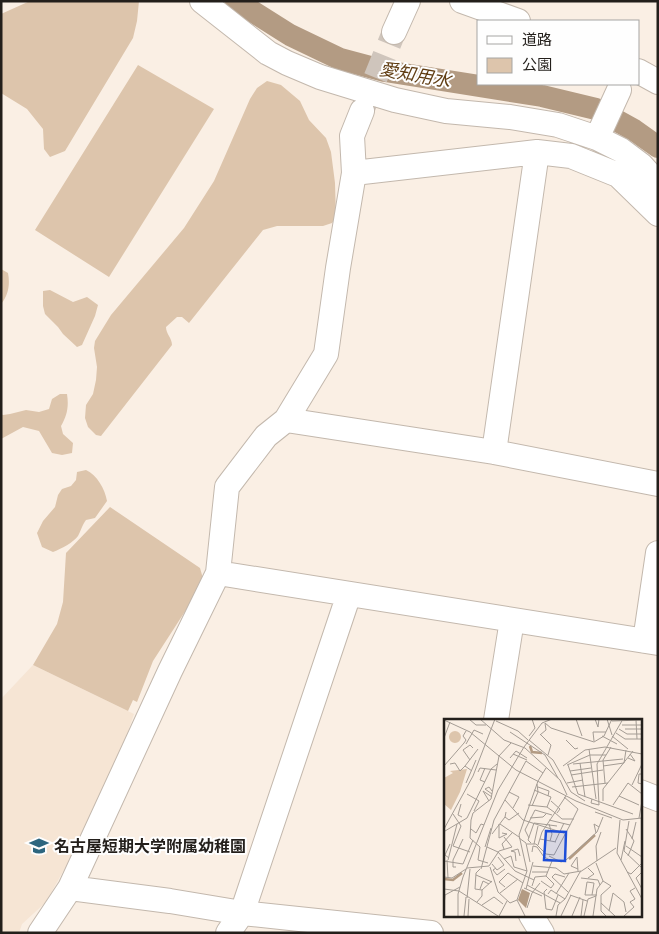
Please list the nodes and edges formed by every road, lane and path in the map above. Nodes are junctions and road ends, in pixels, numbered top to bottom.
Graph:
1 (202, 1) edge
2 (408, 1) edge
3 (462, 1) edge
4 (515, 20) edge
5 (394, 32) tunnel mouth
6 (639, 72) edge
7 (658, 82) edge
8 (619, 90) dead end
9 (362, 111) tunnel mouth
10 (599, 133) junction
11 (537, 152) junction
12 (354, 174) junction
13 (658, 184) edge
14 (658, 214) edge
15 (286, 420) junction
16 (494, 452) junction
17 (658, 484) edge
18 (658, 553) edge
19 (218, 573) junction
20 (349, 594) junction
21 (512, 620) junction
22 (651, 642) edge
23 (496, 719) edge
24 (642, 793) edge
25 (658, 798) edge
26 (70, 888) junction
27 (242, 912) junction
28 (532, 916) edge
29 (426, 932) edge
30 (40, 933) edge
31 (228, 933) edge
32 (542, 933) edge

1 - 10 street
2 - 5 street
3 - 4 street
6 - 7 street
8 - 10 street
9 - 12 street
10 - 13 street
11 - 12 street
11 - 14 street
11 - 16 street
12 - 15 street
15 - 16 street
15 - 19 street
16 - 17 street
18 - 22 street
19 - 20 street
19 - 26 street
20 - 21 street
20 - 27 street
21 - 22 street
21 - 23 street
24 - 25 street
26 - 27 street
26 - 30 street
27 - 29 street
27 - 31 street
28 - 32 street

